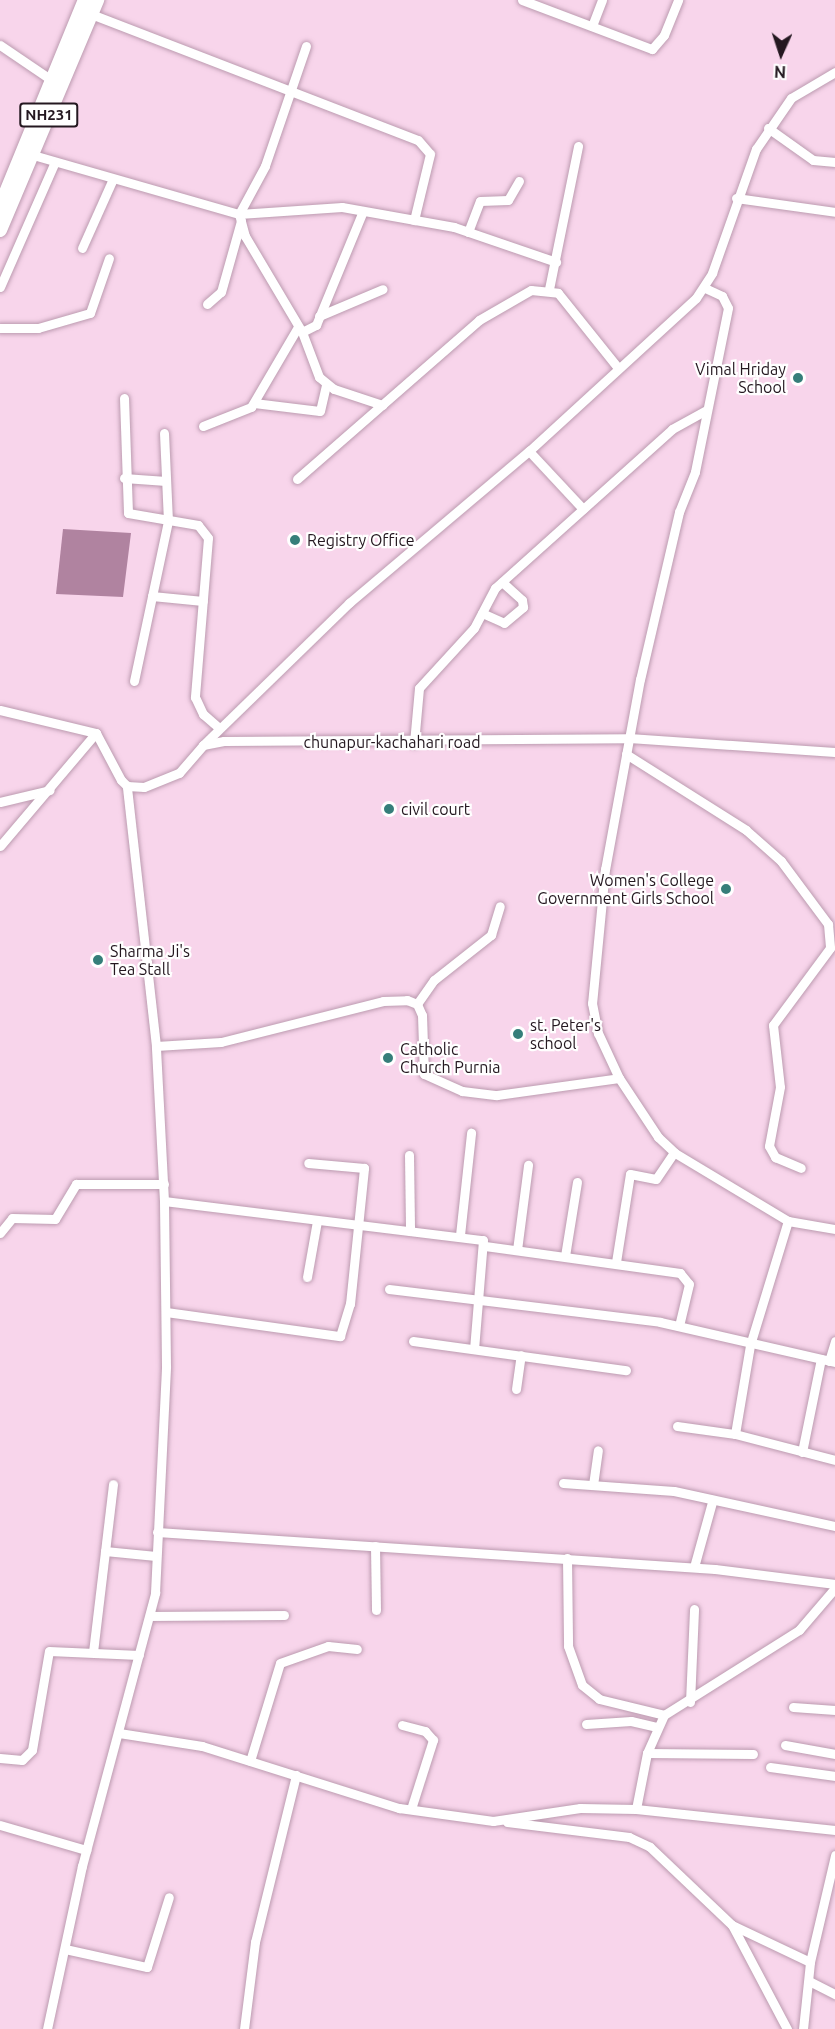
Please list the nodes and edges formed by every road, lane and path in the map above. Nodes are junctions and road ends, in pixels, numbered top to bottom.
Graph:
1 (85, 0) edge
2 (97, 0) edge
3 (522, 0) edge
4 (602, 0) edge
5 (678, 0) edge
6 (91, 14) junction
7 (592, 26) junction
8 (0, 45) edge
9 (306, 46) dead end
10 (8, 54) junction
11 (0, 62) edge
12 (835, 72) edge
13 (56, 84) junction
14 (293, 92) junction
15 (768, 128) junction
16 (578, 146) dead end
17 (33, 155) junction
18 (835, 162) edge
19 (54, 164) junction
20 (112, 181) junction
21 (519, 181) dead end
22 (736, 198) junction
23 (0, 207) edge
24 (363, 211) junction
25 (835, 212) edge
26 (240, 218) junction
27 (414, 220) junction
28 (0, 230) edge
29 (468, 232) junction
30 (82, 248) dead end
31 (109, 258) dead end
32 (556, 262) junction
33 (0, 287) edge
34 (705, 288) junction
35 (383, 289) dead end
36 (549, 289) junction
37 (207, 304) dead end
38 (319, 316) junction
39 (0, 328) edge
40 (300, 330) junction
41 (618, 368) junction
42 (326, 384) junction
43 (124, 398) dead end
44 (254, 403) junction
45 (382, 405) junction
46 (705, 411) junction
47 (204, 426) dead end
48 (164, 433) dead end
49 (529, 451) junction
50 (124, 478) junction
51 (297, 479) dead end
52 (166, 481) junction
53 (583, 508) junction
54 (168, 521) junction
55 (502, 582) junction
56 (152, 596) junction
57 (203, 601) junction
58 (482, 613) junction
59 (134, 681) dead end
60 (0, 710) edge
61 (218, 727) junction
62 (96, 733) junction
63 (629, 738) junction
64 (414, 743) junction
65 (203, 745) junction
66 (835, 752) edge
67 (626, 754) junction
68 (127, 786) junction
69 (50, 790) junction
70 (0, 802) edge
71 (0, 846) edge
72 (500, 906) dead end
73 (417, 1004) junction
74 (156, 1046) junction
75 (619, 1078) junction
76 (471, 1132) dead end
77 (674, 1152) junction
78 (409, 1155) dead end
79 (308, 1163) dead end
80 (528, 1165) dead end
81 (801, 1168) dead end
82 (577, 1182) dead end
83 (164, 1184) junction
84 (164, 1201) junction
85 (317, 1221) junction
86 (788, 1221) junction
87 (356, 1227) junction
88 (835, 1229) edge
89 (410, 1231) junction
90 (0, 1233) edge
91 (460, 1235) junction
92 (485, 1246) junction
93 (517, 1250) junction
94 (564, 1256) junction
95 (616, 1262) junction
96 (307, 1277) dead end
97 (389, 1288) dead end
98 (479, 1298) junction
99 (166, 1312) junction
100 (679, 1326) junction
101 (413, 1341) dead end
102 (835, 1341) edge
103 (751, 1342) junction
104 (474, 1348) junction
105 (521, 1355) junction
106 (829, 1361) edge
107 (626, 1370) dead end
108 (516, 1389) dead end
109 (677, 1426) dead end
110 (735, 1434) junction
111 (598, 1450) dead end
112 (802, 1452) junction
113 (835, 1460) edge
114 (562, 1483) dead end
115 (112, 1484) dead end
116 (594, 1485) junction
117 (712, 1502) junction
118 (835, 1526) edge
119 (157, 1532) junction
120 (375, 1546) junction
121 (105, 1551) junction
122 (156, 1556) junction
123 (567, 1558) junction
124 (694, 1567) junction
125 (835, 1584) edge
126 (835, 1588) edge
127 (694, 1609) dead end
128 (376, 1610) dead end
129 (284, 1615) dead end
130 (152, 1616) junction
131 (357, 1648) dead end
132 (93, 1653) junction
133 (140, 1655) junction
134 (690, 1702) junction
135 (793, 1707) dead end
136 (835, 1710) edge
137 (664, 1715) junction
138 (586, 1724) dead end
139 (402, 1725) dead end
140 (657, 1728) junction
141 (119, 1733) junction
142 (785, 1745) dead end
143 (647, 1753) junction
144 (753, 1754) dead end
145 (835, 1754) edge
146 (0, 1758) edge
147 (249, 1761) junction
148 (770, 1767) dead end
149 (296, 1775) junction
150 (835, 1776) edge
151 (411, 1809) junction
152 (636, 1809) junction
153 (492, 1821) junction
154 (0, 1825) edge
155 (835, 1830) edge
156 (86, 1850) junction
157 (835, 1855) edge
158 (169, 1897) dead end
159 (732, 1925) junction
160 (65, 1949) junction
161 (810, 1962) junction
162 (811, 1982) junction
163 (835, 1994) edge
164 (47, 2029) edge
165 (244, 2029) edge
166 (787, 2029) edge
167 (803, 2029) edge

1 - 13 highway, NH231
2 - 6 highway, NH231
3 - 7 street
4 - 7 street
5 - 7 street
6 - 13 highway, NH231
6 - 14 street
8 - 10 street
9 - 14 street
10 - 11 street
10 - 13 street
12 - 15 street
13 - 17 highway, NH231
13 - 23 highway, NH231
14 - 26 street
14 - 27 street
15 - 18 street
15 - 22 street
16 - 32 street
17 - 19 street
17 - 28 highway, NH231
19 - 20 street
19 - 33 street
20 - 26 street
20 - 30 street
21 - 29 street
22 - 25 street
22 - 34 street
24 - 26 street
24 - 27 street
24 - 38 street
26 - 37 street
26 - 40 street
27 - 29 street
29 - 32 street
31 - 39 street
32 - 36 street
34 - 41 street
34 - 46 street
35 - 38 street
36 - 41 street
36 - 45 street
38 - 40 street
40 - 42 street
40 - 44 street
41 - 49 street
42 - 44 street
42 - 45 street
43 - 50 street
44 - 47 street
45 - 51 street
46 - 53 street
46 - 63 street
48 - 52 street
49 - 53 street
49 - 61 street
50 - 52 street
50 - 54 street
52 - 54 street
53 - 55 street
54 - 56 street
54 - 57 street
55 - 58 street
55 - 58 street
56 - 57 street
56 - 59 street
57 - 61 street
58 - 64 street
60 - 62 street
61 - 65 street
62 - 68 street
62 - 69 street
63 - 64 street, chunapur-kachahari road
63 - 66 street, chunapur-kachahari road
63 - 67 street
64 - 65 street, chunapur-kachahari road
65 - 68 street
67 - 75 street
67 - 81 street
68 - 74 street
69 - 70 street
69 - 71 street
72 - 73 street
73 - 74 street
73 - 75 street
74 - 83 street
75 - 77 street
76 - 91 street
77 - 86 street
77 - 95 street
78 - 89 street
79 - 87 street
80 - 93 street
82 - 94 street
83 - 84 street
83 - 90 street
84 - 85 street
84 - 99 street
85 - 87 street
85 - 96 street
86 - 88 street
86 - 103 street
87 - 89 street
87 - 99 street
89 - 91 street
91 - 92 street
92 - 93 street
92 - 98 street
93 - 94 street
94 - 95 street
95 - 100 street
97 - 98 street
98 - 100 street
98 - 104 street
99 - 119 street
100 - 103 street
101 - 104 street
102 - 106 street
103 - 106 street
103 - 110 street
104 - 105 street
105 - 107 street
105 - 108 street
106 - 112 street
109 - 110 street
110 - 112 street
111 - 116 street
112 - 113 street
114 - 116 street
115 - 121 street
116 - 117 street
117 - 118 street
117 - 124 street
119 - 120 street
119 - 122 street
120 - 123 street
120 - 128 street
121 - 122 street
121 - 132 street
122 - 130 street
123 - 124 street
123 - 137 street
124 - 125 street
126 - 134 street
127 - 134 street
129 - 130 street
130 - 133 street
131 - 147 street
132 - 133 street
132 - 146 street
133 - 141 street
134 - 137 street
135 - 136 street
137 - 140 street
138 - 140 street
139 - 151 street
140 - 143 street
141 - 147 street
141 - 156 street
142 - 145 street
143 - 144 street
143 - 152 street
147 - 149 street
148 - 150 street
149 - 151 street
149 - 165 street
151 - 153 street
152 - 153 street
152 - 155 street
153 - 159 street
154 - 156 street
156 - 160 street
157 - 161 street
158 - 160 street
159 - 161 street
159 - 166 street
160 - 164 street
161 - 162 street
162 - 163 street
162 - 167 street

